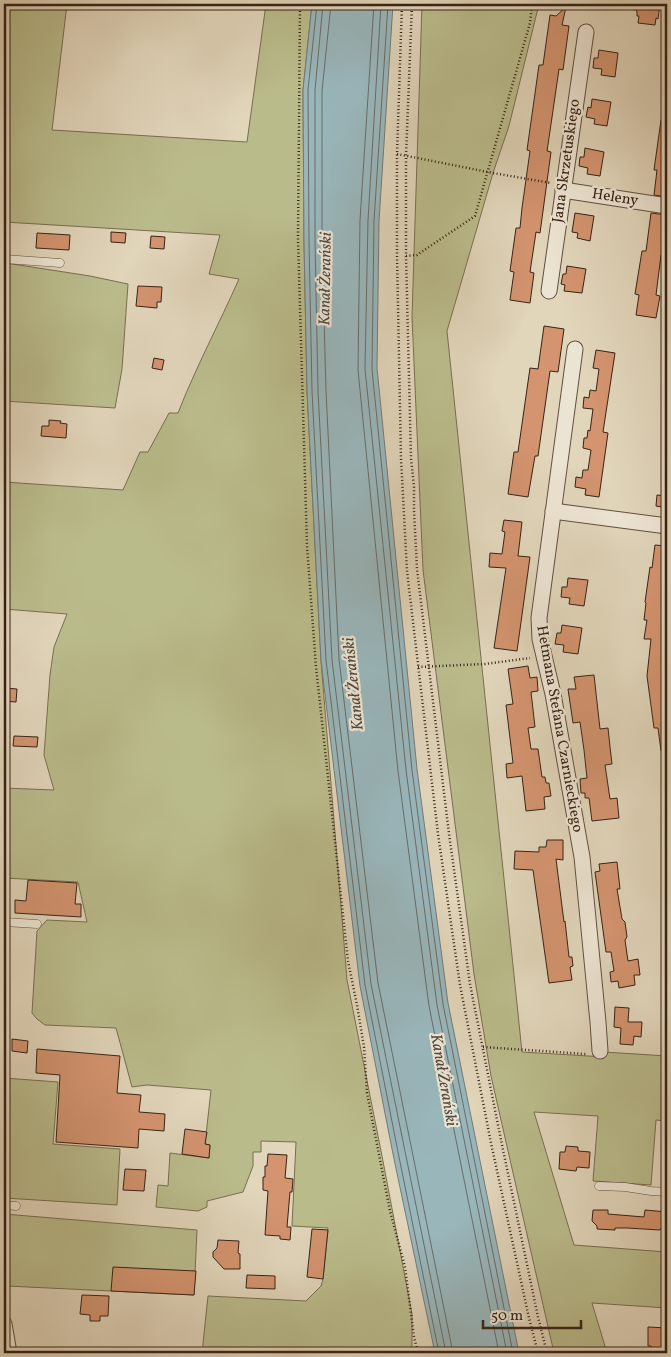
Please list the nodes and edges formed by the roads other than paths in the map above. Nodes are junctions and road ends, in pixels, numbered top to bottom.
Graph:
1 (586, 32) dead end
2 (563, 190) junction
3 (667, 206) edge
4 (4, 259) edge
5 (60, 264) dead end
6 (549, 291) dead end
7 (575, 349) dead end
8 (553, 511) junction
9 (667, 526) edge
10 (4, 922) edge
11 (37, 924) dead end
12 (600, 1051) road end
13 (599, 1186) dead end
14 (667, 1192) edge
15 (4, 1205) edge
16 (16, 1206) dead end
17 (4, 1324) edge
18 (9, 1353) edge

1 - 2 street, Jana Skrzetuskiego
2 - 3 street, Heleny
2 - 6 street, Jana Skrzetuskiego
4 - 5 lane
7 - 8 street, Hetmana Stefana Czarnieckiego
8 - 9 street
8 - 12 street, Hetmana Stefana Czarnieckiego
10 - 11 lane
13 - 14 lane
15 - 16 lane
17 - 18 street

